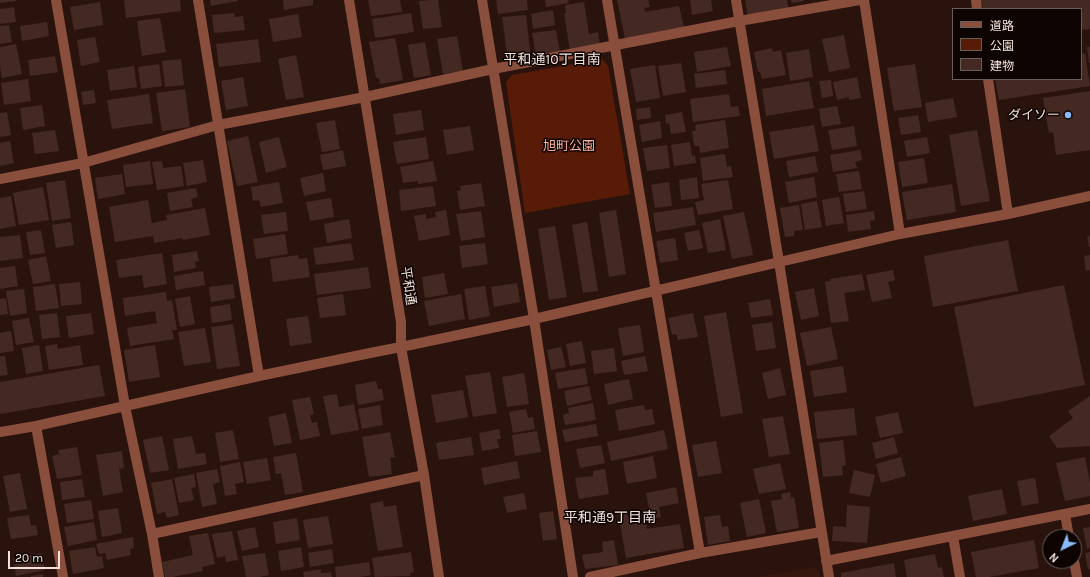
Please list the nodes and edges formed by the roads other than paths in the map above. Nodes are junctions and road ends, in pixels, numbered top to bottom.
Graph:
1 (56, 0) edge
2 (198, 0) edge
3 (348, 0) edge
4 (482, 0) edge
5 (607, 0) edge
6 (736, 0) edge
7 (860, 0) edge
8 (864, 0) edge
9 (739, 21) junction
10 (614, 46) junction
11 (493, 69) junction
12 (988, 80) edge
13 (365, 97) junction
14 (218, 125) junction
15 (83, 163) junction
16 (0, 179) edge
17 (1090, 196) edge
18 (1008, 214) junction
19 (900, 234) junction
20 (779, 262) junction
21 (656, 290) junction
22 (534, 319) junction
23 (401, 347) junction
24 (259, 376) junction
25 (125, 406) junction
26 (36, 426) junction
27 (0, 432) edge
28 (424, 475) junction
29 (1090, 509) edge
30 (1065, 514) junction
31 (1068, 529) edge
32 (822, 532) junction
33 (152, 534) junction
34 (953, 536) junction
35 (700, 553) junction
36 (826, 561) junction
37 (64, 577) edge
38 (159, 577) edge
39 (439, 577) edge
40 (573, 577) edge
41 (590, 577) edge
42 (829, 577) edge
43 (960, 577) edge

1 - 15 street
2 - 14 street
3 - 13 street, 平和通
4 - 11 street
5 - 10 street
6 - 9 street
7 - 9 street
8 - 19 street
9 - 10 street
9 - 20 street
10 - 11 street
10 - 21 street
11 - 13 street
11 - 22 street
12 - 18 street
13 - 14 street
13 - 23 street, 平和通
14 - 15 street
14 - 24 street
15 - 16 street
15 - 25 street
17 - 18 street
18 - 19 street
19 - 20 street
20 - 21 street
20 - 32 street
21 - 22 street
21 - 35 street
22 - 23 street
22 - 40 street
23 - 24 street
23 - 28 street, 平和通
24 - 25 street
25 - 26 street
25 - 33 street
26 - 27 street
26 - 37 street
28 - 33 street
28 - 39 street, 平和通
29 - 30 street
30 - 31 street
30 - 34 street
32 - 35 street
32 - 36 street
33 - 38 street
34 - 36 street
34 - 43 street
35 - 41 street
36 - 42 street

